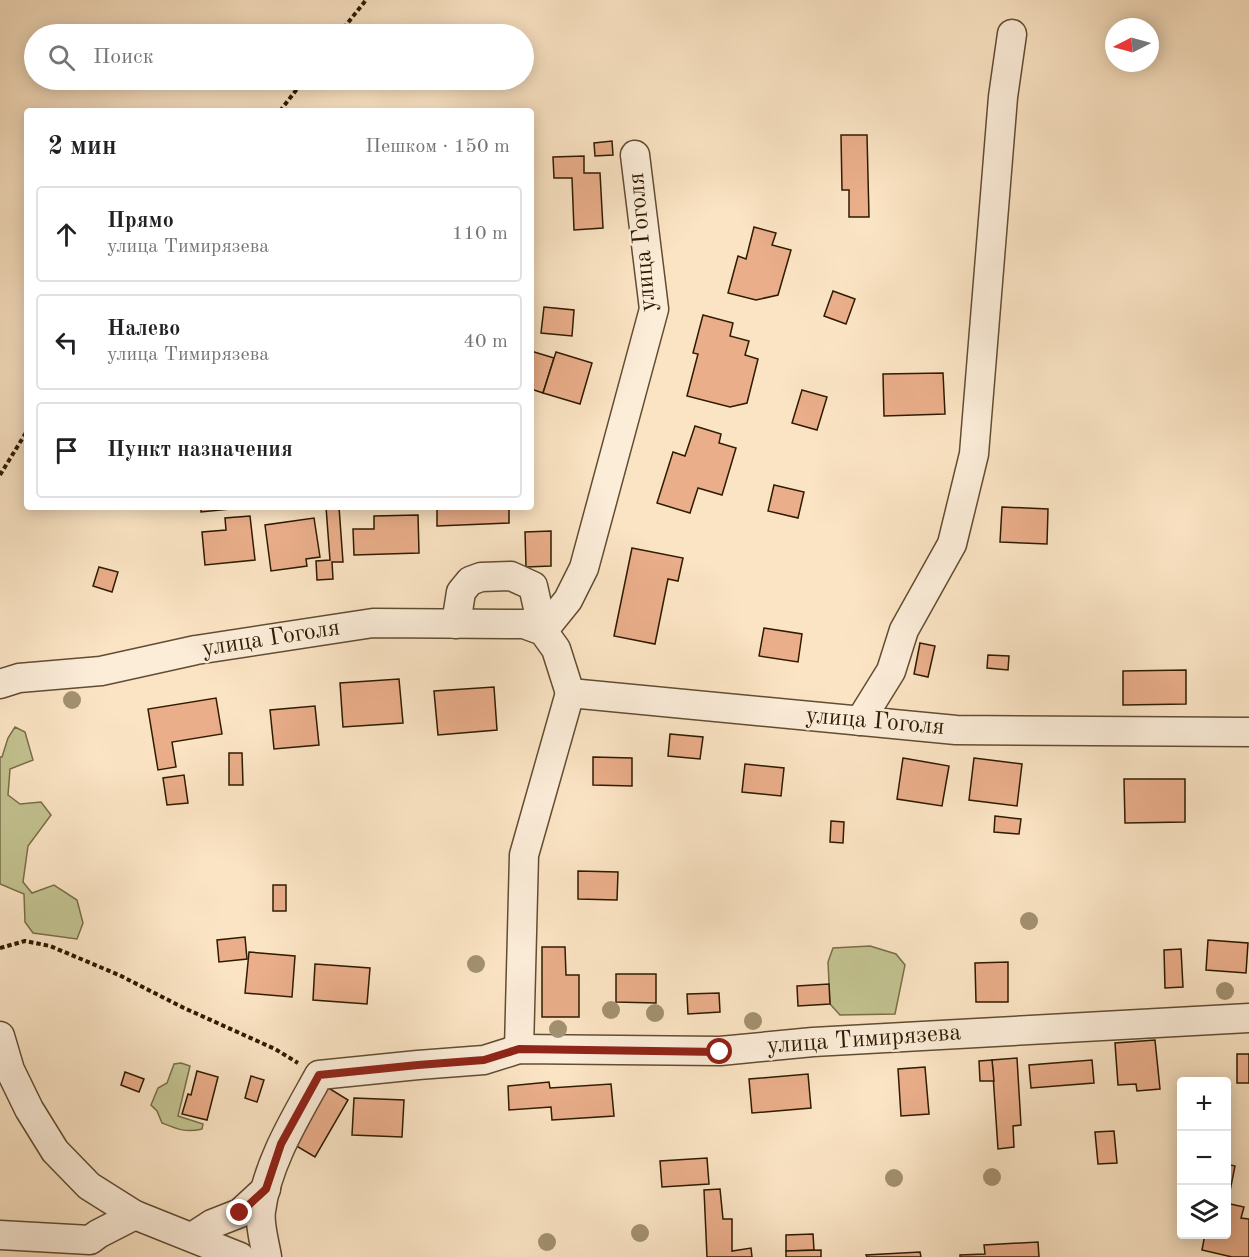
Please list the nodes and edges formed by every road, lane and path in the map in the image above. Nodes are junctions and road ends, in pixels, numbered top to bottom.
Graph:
1 (366, 0) edge
2 (347, 24) edge
3 (1012, 34) dead end
4 (296, 90) edge
5 (282, 108) edge
6 (635, 155) dead end
7 (24, 436) edge
8 (0, 475) edge
9 (456, 624) junction
10 (543, 631) junction
11 (0, 684) edge
12 (570, 693) junction
13 (860, 721) junction
14 (1249, 732) edge
15 (0, 948) edge
16 (1249, 1018) edge
17 (0, 1036) edge
18 (519, 1049) junction
19 (319, 1075) junction
20 (266, 1189) junction
21 (135, 1215) junction
22 (0, 1235) edge
23 (192, 1237) junction
24 (80, 1249) edge
25 (240, 1257) edge
26 (267, 1257) edge

1 - 2 path
3 - 13 street
4 - 5 path
6 - 10 street, улица Гоголя
7 - 8 path
9 - 10 street, улица Гоголя
9 - 10 street
9 - 11 street, улица Гоголя
10 - 12 street
12 - 13 street, улица Гоголя
12 - 18 street
13 - 14 street, улица Гоголя
15 - 19 path
16 - 18 street, улица Тимирязева
17 - 21 street
18 - 19 street, улица Тимирязева
19 - 20 street
20 - 23 street
20 - 26 street
21 - 23 street
21 - 24 street
22 - 24 street
23 - 25 street

